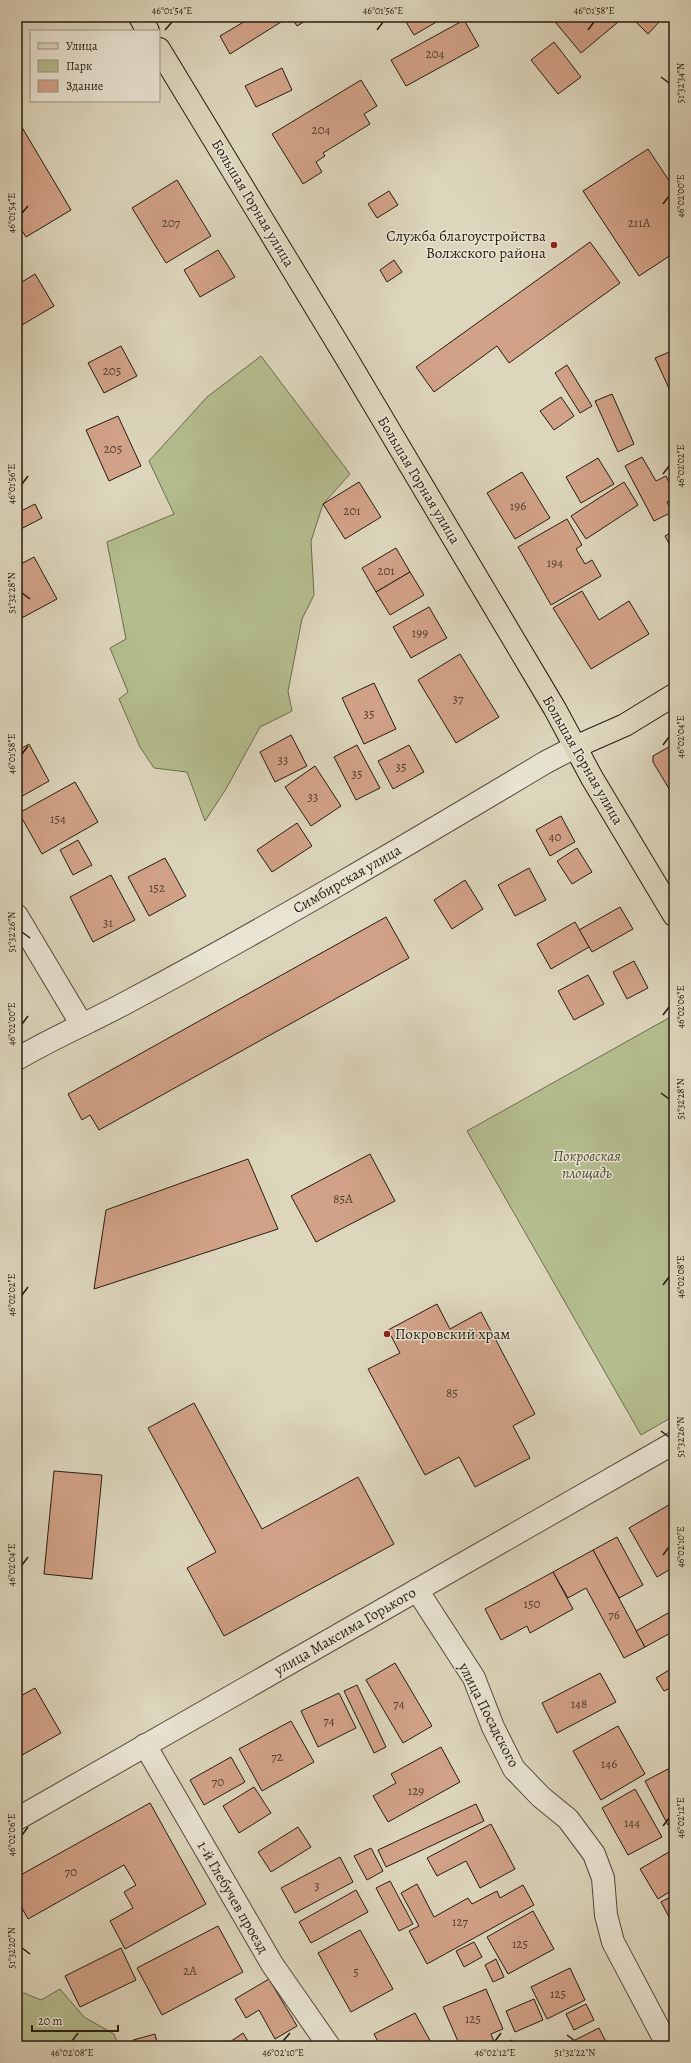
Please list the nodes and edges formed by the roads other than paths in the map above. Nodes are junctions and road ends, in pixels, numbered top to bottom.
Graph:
1 (140, 17) edge
2 (147, 30) edge
3 (160, 51) edge
4 (674, 695) edge
5 (575, 747) junction
6 (674, 915) edge
7 (17, 916) edge
8 (82, 1025) junction
9 (17, 1059) edge
10 (674, 1443) edge
11 (417, 1590) junction
12 (144, 1745) junction
13 (17, 1819) edge
14 (329, 2046) edge
15 (668, 2046) edge

1 - 2 main road
3 - 5 main road, Большая Горная улица
4 - 5 main road, Симбирская улица
5 - 6 main road, Большая Горная улица
5 - 8 street, Симбирская улица
7 - 8 street
8 - 9 street, Симбирская улица
10 - 11 street, улица Максима Горького
11 - 12 street, улица Максима Горького
11 - 15 street, улица Посадского
12 - 13 street, улица Максима Горького
12 - 14 street, 1-й Глебучев проезд

